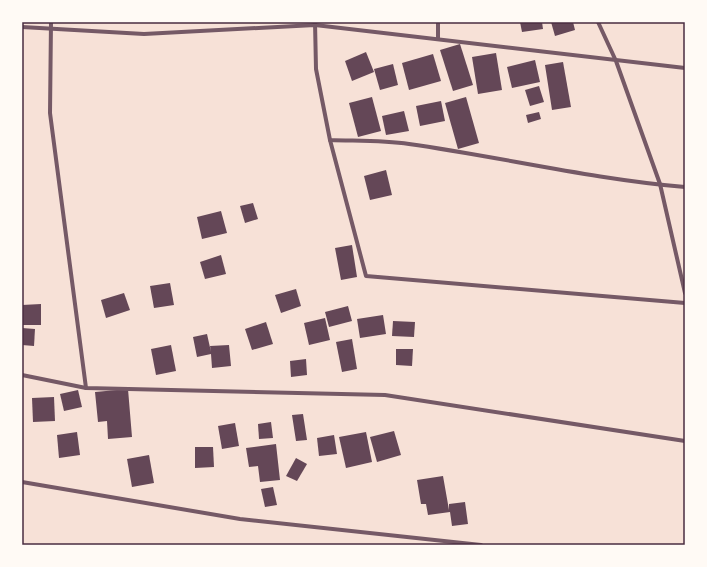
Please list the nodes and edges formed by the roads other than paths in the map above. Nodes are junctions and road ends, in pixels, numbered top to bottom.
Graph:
1 (51, 22) edge
2 (438, 22) edge
3 (598, 22) edge
4 (315, 23) edge
5 (22, 27) edge
6 (51, 29) junction
7 (438, 40) junction
8 (616, 61) junction
9 (685, 68) edge
10 (330, 140) junction
11 (660, 184) junction
12 (685, 187) edge
13 (685, 293) edge
14 (685, 303) edge
15 (22, 374) edge
16 (86, 388) junction
17 (685, 441) edge
18 (22, 482) edge
19 (481, 545) edge

1 - 6 street
2 - 7 street
3 - 8 street
4 - 6 street
4 - 7 street
4 - 10 street
5 - 6 street
6 - 16 street
7 - 8 street
8 - 9 street
8 - 11 street
10 - 11 street
10 - 14 street
11 - 12 street
11 - 13 street
15 - 16 street
16 - 17 street
18 - 19 street

